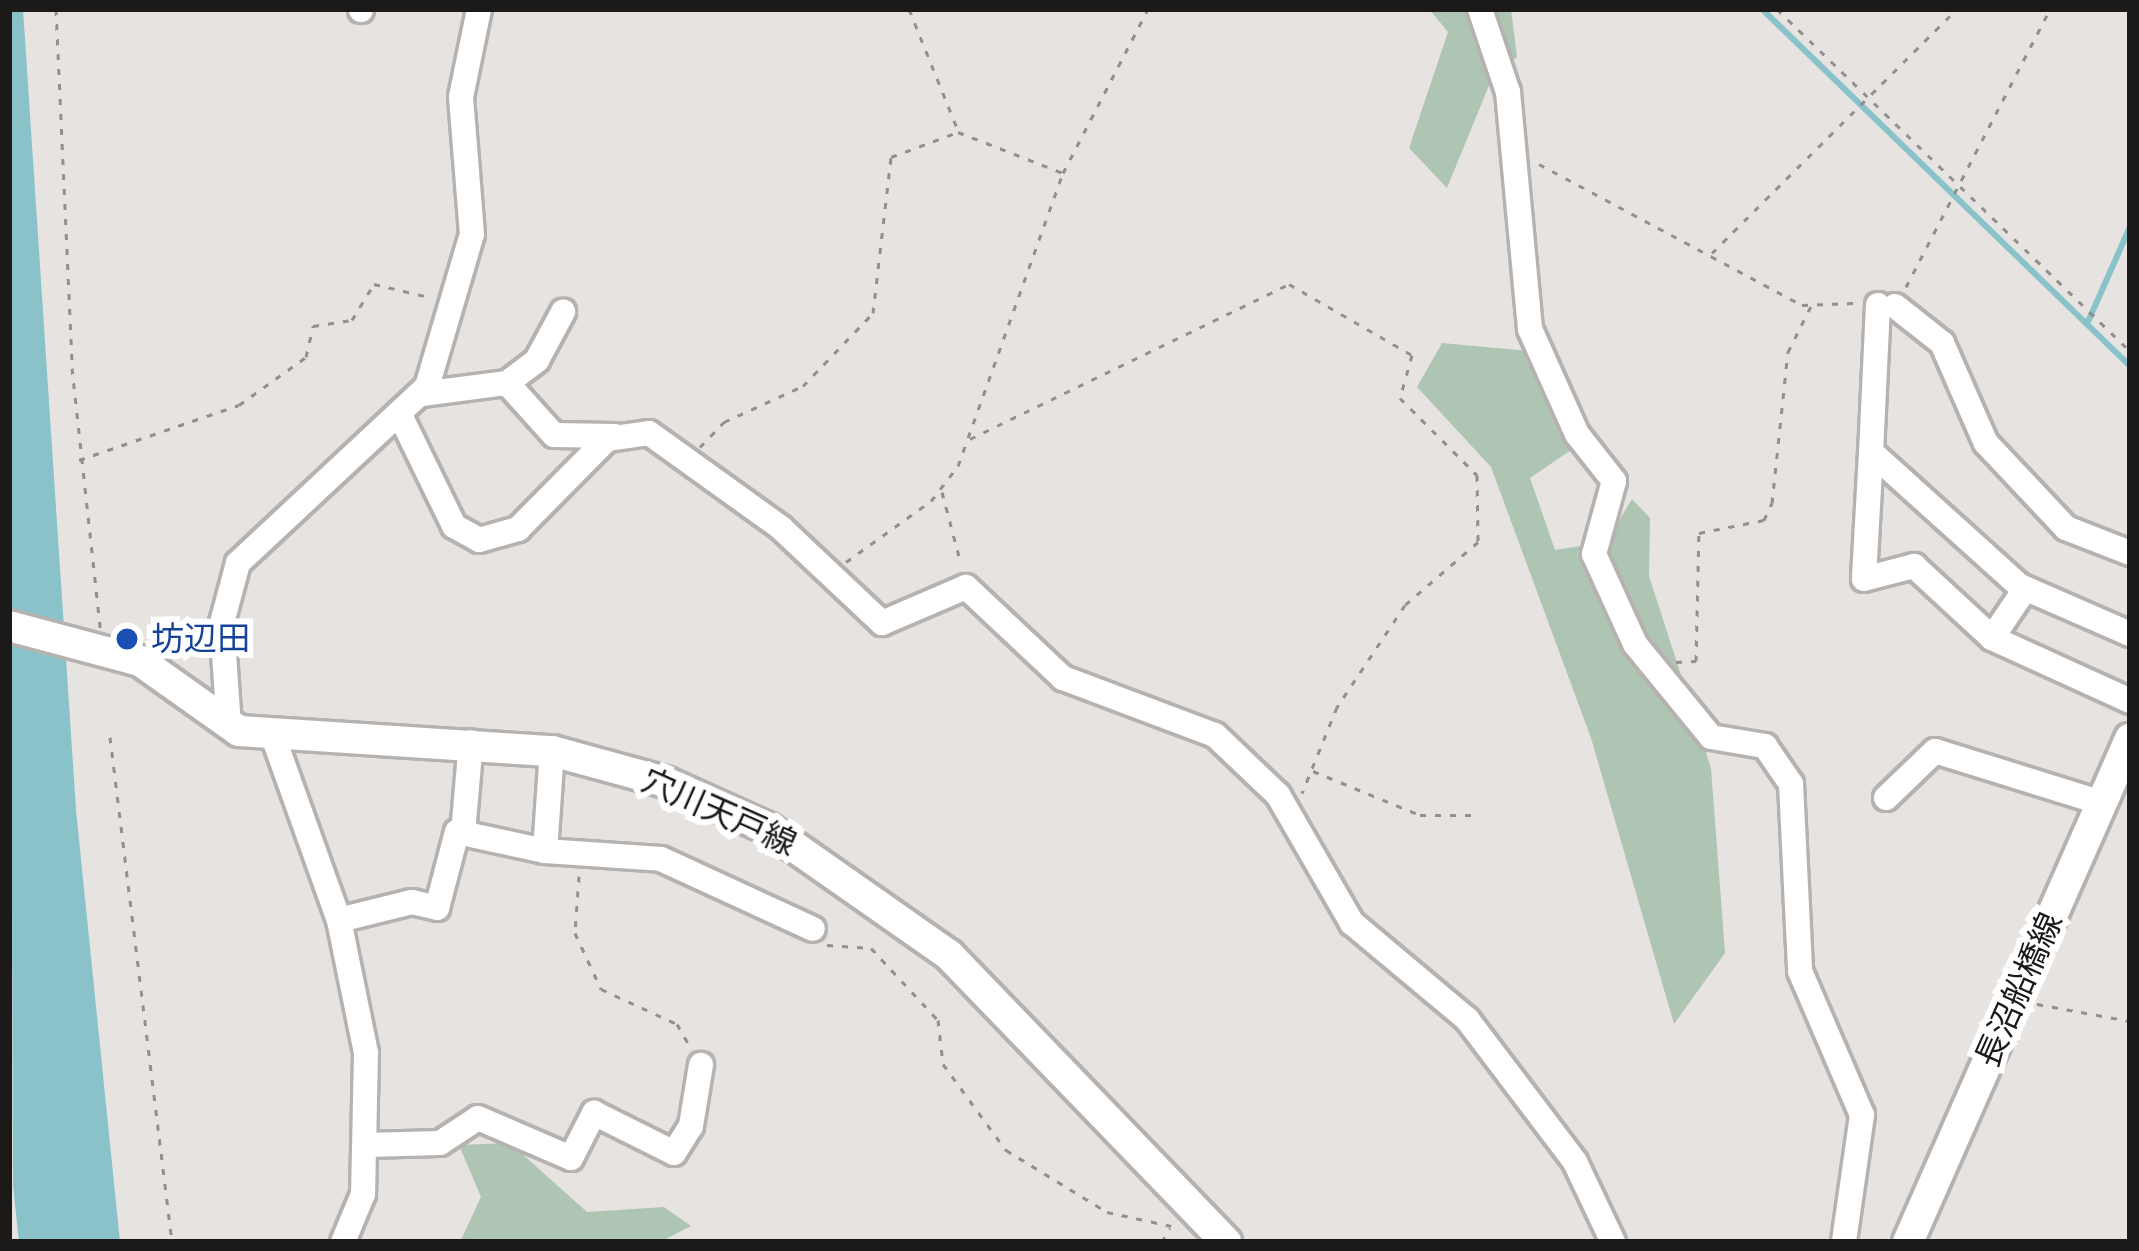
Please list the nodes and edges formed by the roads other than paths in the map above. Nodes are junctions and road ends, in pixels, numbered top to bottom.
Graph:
1 (478, 9) edge
2 (1480, 9) edge
3 (563, 312) dead end
4 (507, 383) junction
5 (422, 394) junction
6 (399, 413) junction
7 (615, 436) junction
8 (1870, 452) junction
9 (2130, 553) edge
10 (2025, 589) junction
11 (9, 626) edge
12 (2130, 634) edge
13 (1992, 638) junction
14 (2130, 701) edge
15 (229, 727) junction
16 (273, 736) junction
17 (2130, 739) edge
18 (471, 742) junction
19 (552, 751) junction
20 (1886, 799) dead end
21 (2102, 803) junction
22 (463, 833) junction
23 (545, 851) junction
24 (339, 920) junction
25 (813, 929) road end
26 (701, 1065) road end
27 (368, 1145) junction
28 (343, 1242) edge
29 (1226, 1242) edge
30 (1612, 1242) edge
31 (1844, 1242) edge
32 (1908, 1242) edge

1 - 5 street
2 - 31 street
3 - 4 street
4 - 5 street
4 - 7 street
5 - 6 street
6 - 7 street
6 - 15 street
7 - 30 street
8 - 9 street
8 - 10 street
8 - 13 street
10 - 12 street
10 - 13 street
11 - 15 main road, 穴川天戸線
13 - 14 street
15 - 16 main road, 穴川天戸線
16 - 18 main road, 穴川天戸線
16 - 24 street
17 - 21 main road, 長沼船橋線
18 - 19 main road, 穴川天戸線
18 - 22 street
19 - 23 street
19 - 29 main road, 穴川天戸線
20 - 21 street
21 - 32 main road, 長沼船橋線
22 - 23 street
22 - 24 street
23 - 25 street
24 - 27 street
26 - 27 street
27 - 28 street

